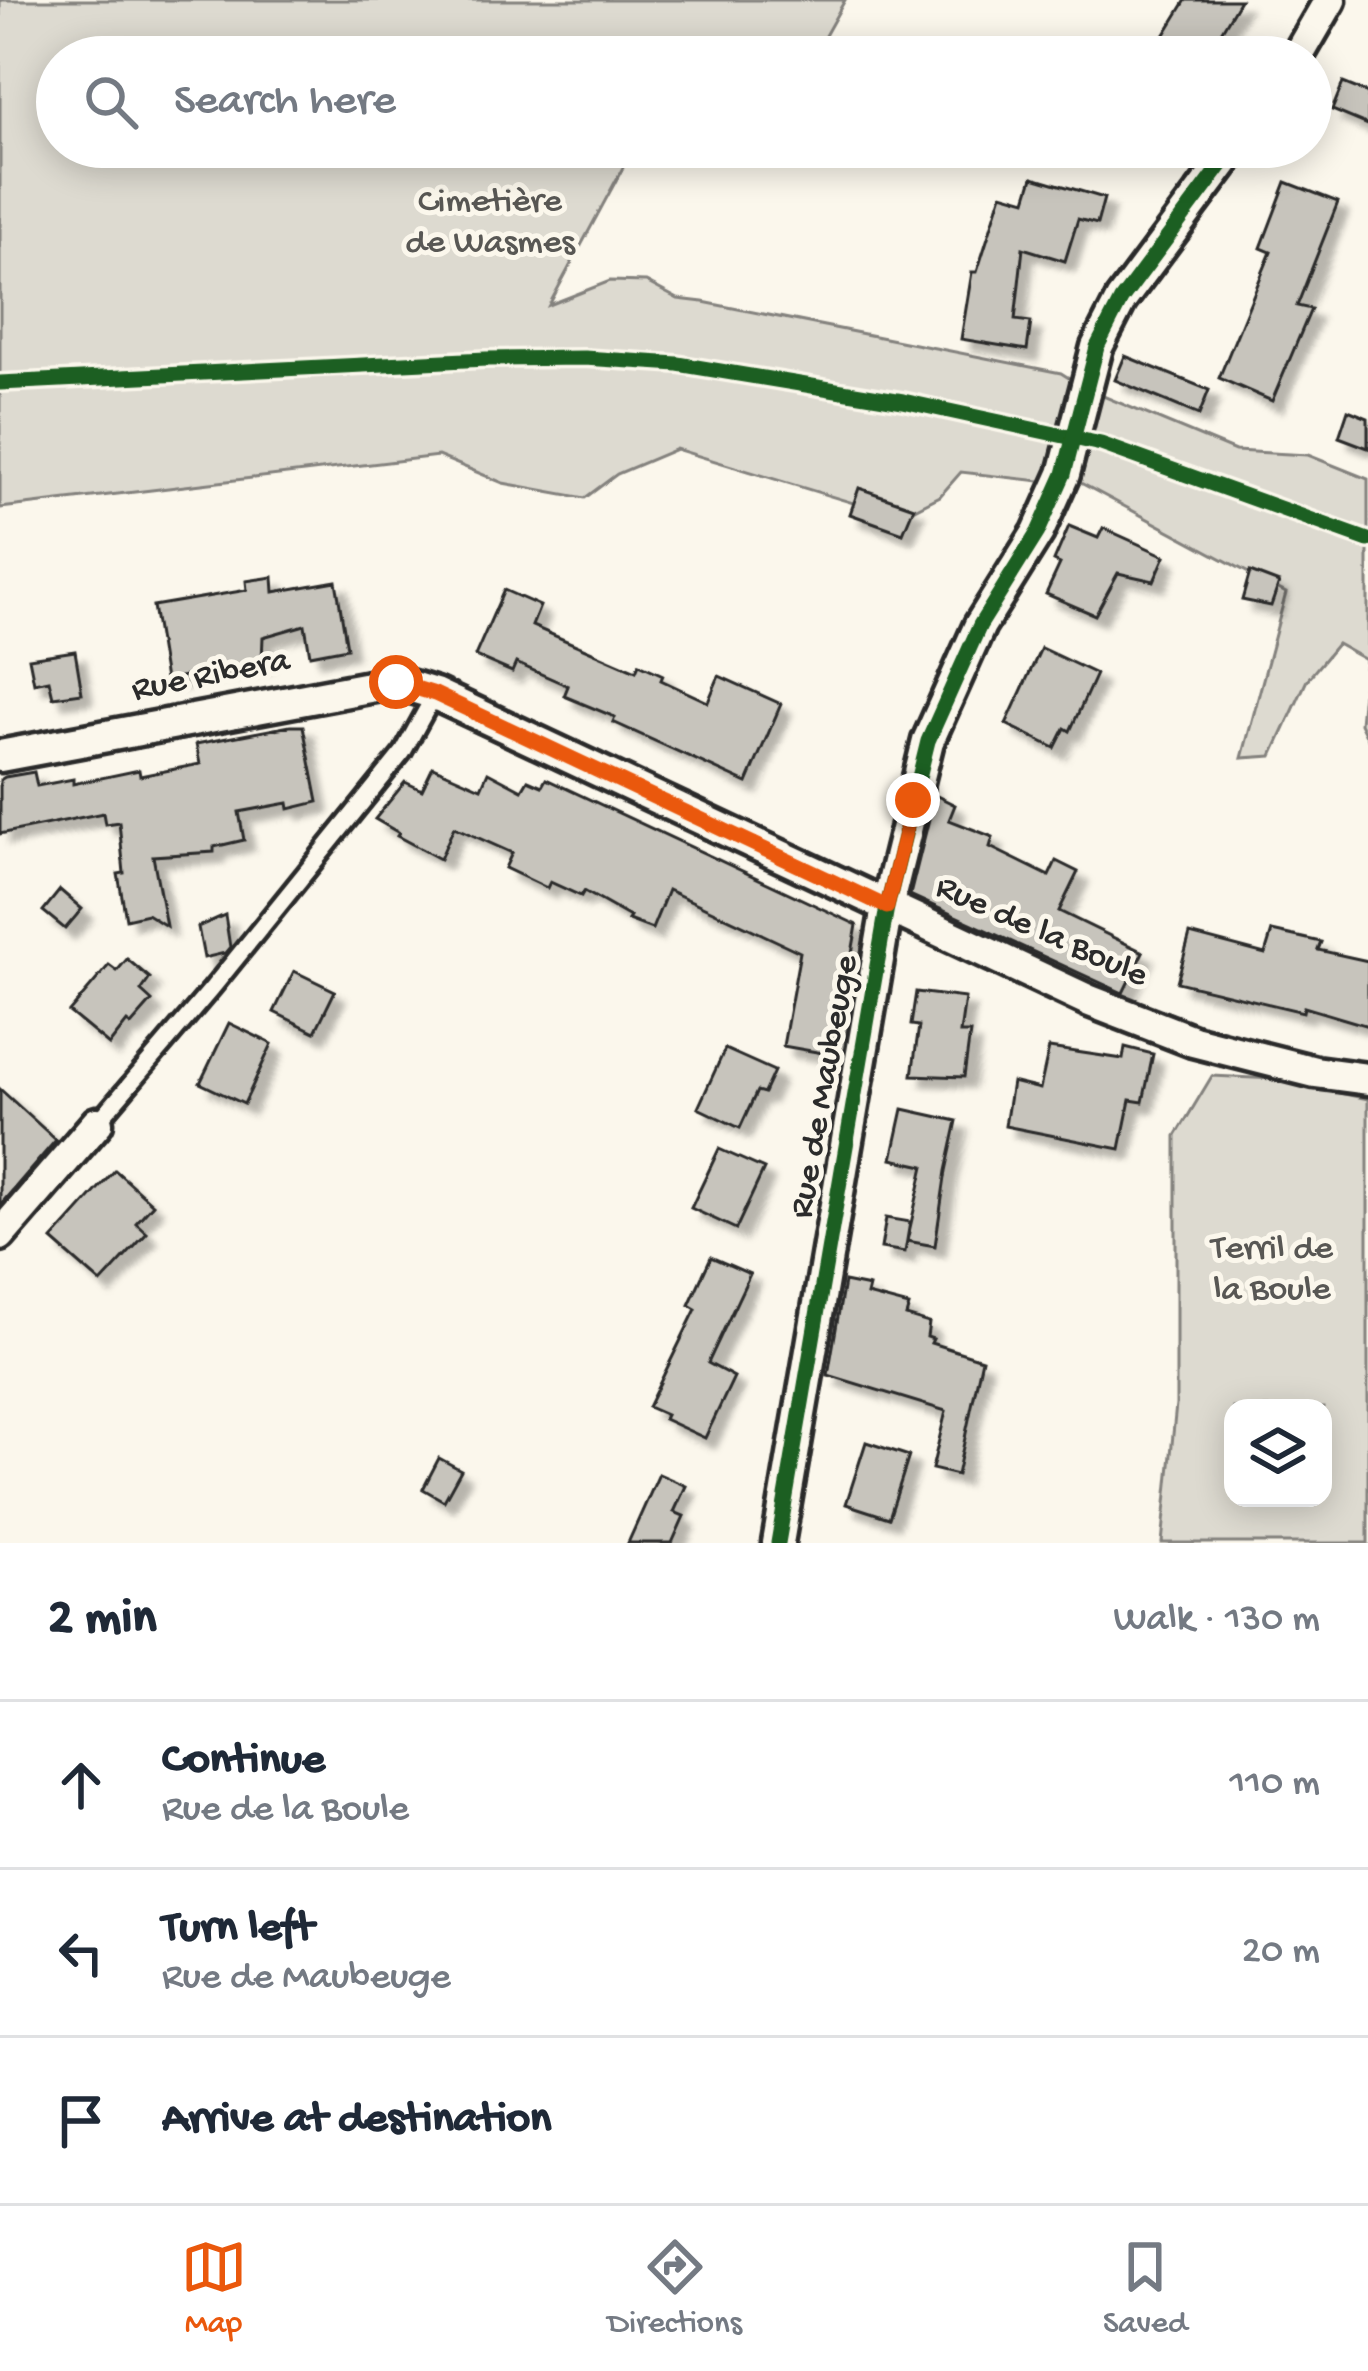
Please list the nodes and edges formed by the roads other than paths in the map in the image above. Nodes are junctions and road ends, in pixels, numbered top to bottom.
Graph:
1 (1330, 0) edge
2 (1309, 36) edge
3 (1219, 168) edge
4 (435, 694) junction
5 (0, 756) edge
6 (887, 907) junction
7 (1368, 1079) edge
8 (97, 1123) joint
9 (0, 1235) edge
10 (778, 1543) edge

1 - 2 street
3 - 6 street, Rue de Maubeuge
4 - 5 street, Rue Ribera
4 - 6 street, Rue de la Boule
4 - 8 lane
6 - 7 street, Rue de la Boule
6 - 10 street, Rue de Maubeuge
8 - 9 street

